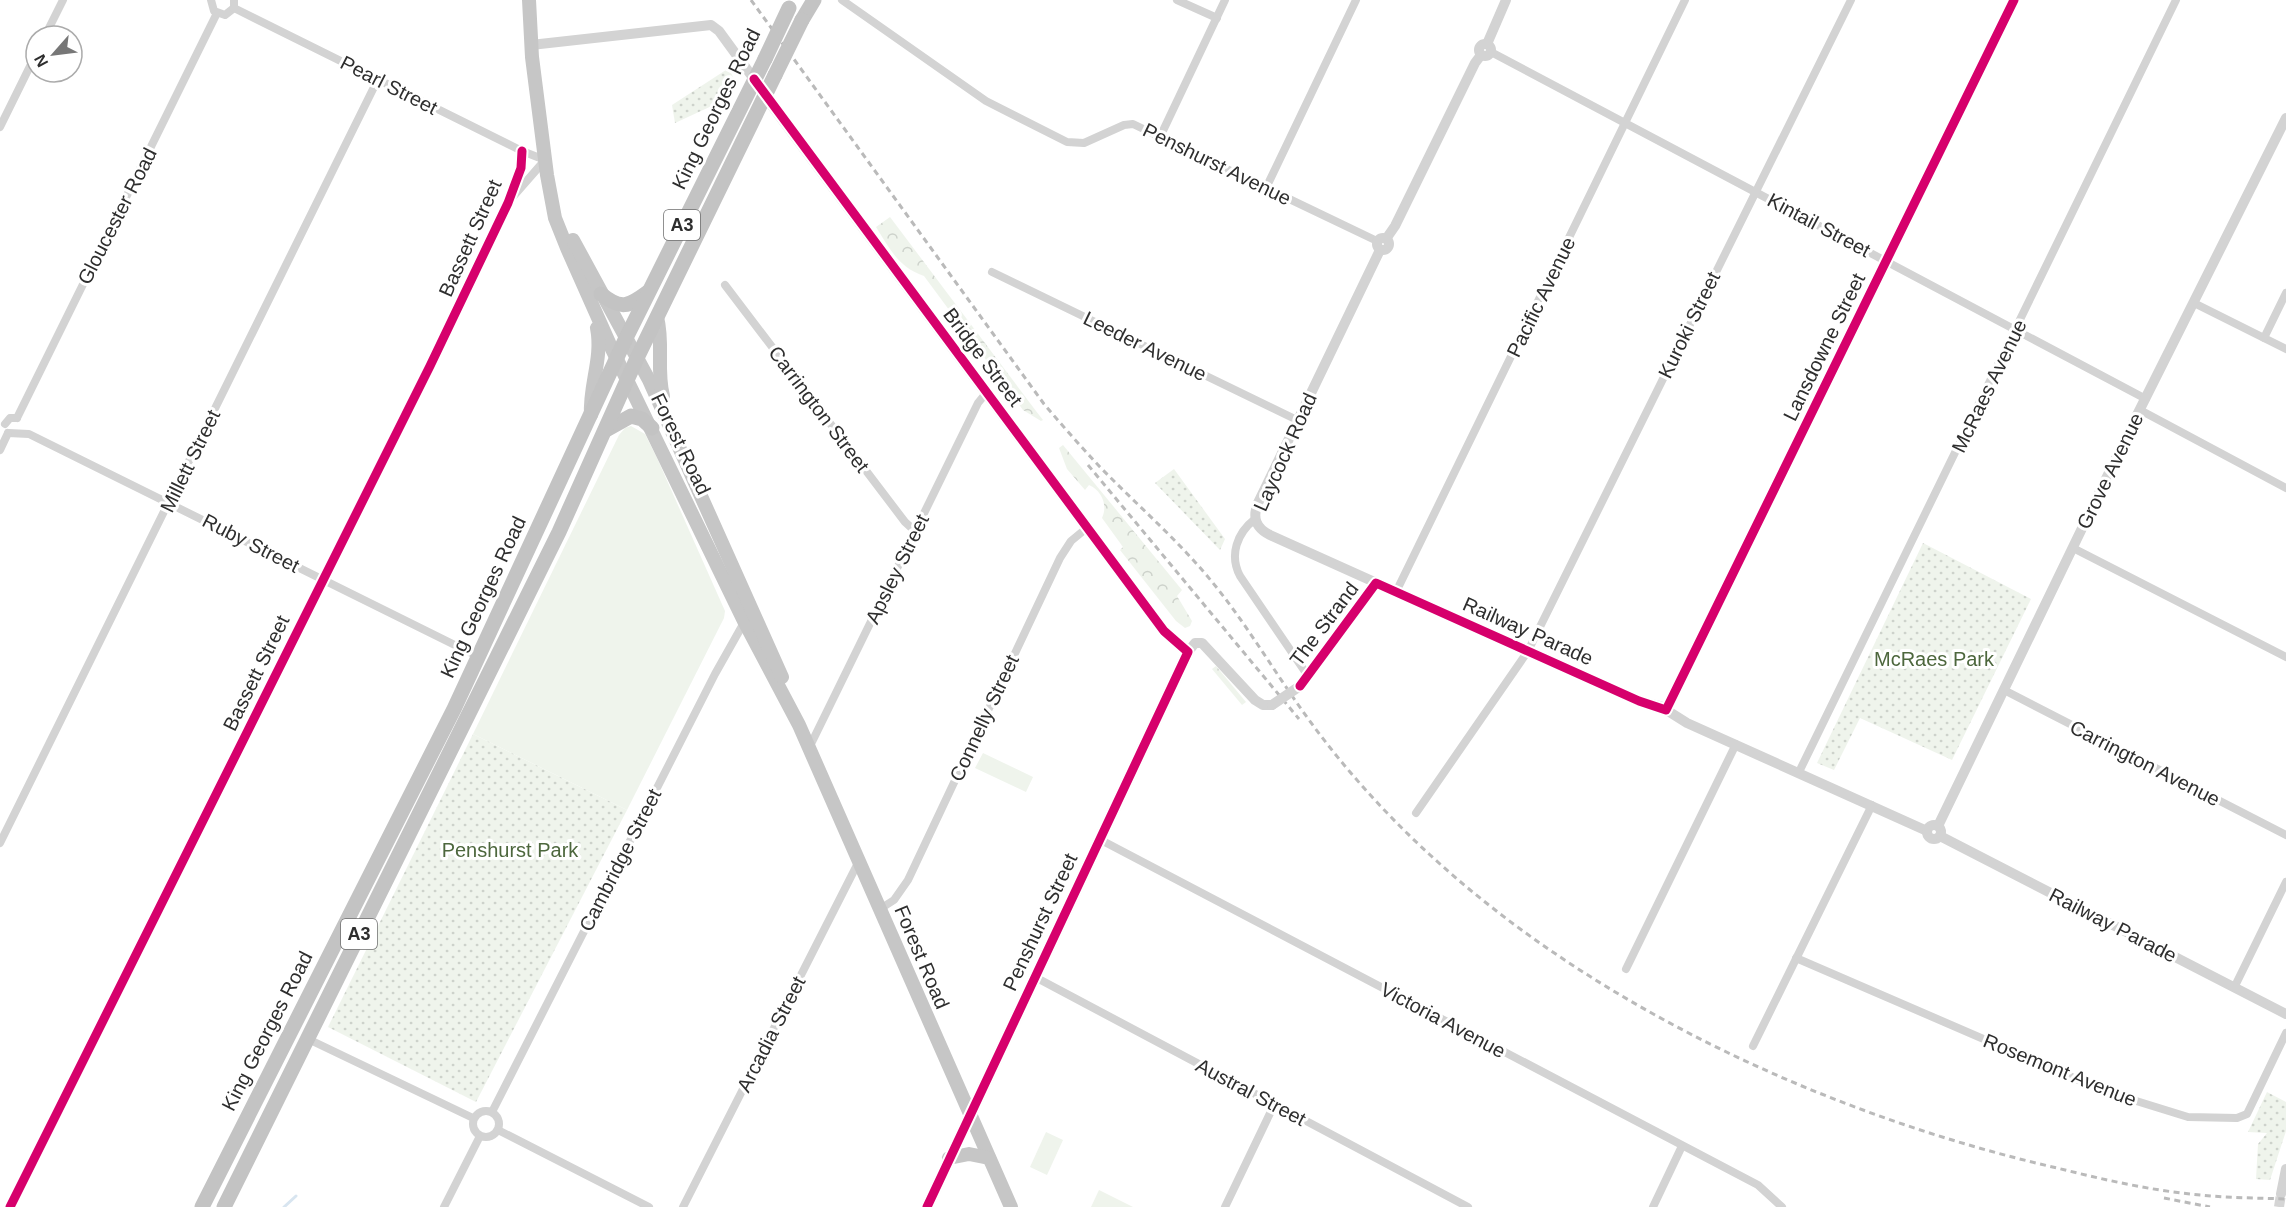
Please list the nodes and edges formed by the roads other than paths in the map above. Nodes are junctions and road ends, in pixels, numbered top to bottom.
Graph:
1 (63, 0) edge
2 (211, 0) edge
3 (529, 0) edge
4 (1177, 0) edge
5 (1225, 0) edge
6 (1356, 0) edge
7 (1506, 0) edge
8 (1685, 0) edge
9 (1851, 0) edge
10 (2013, 0) edge
11 (2176, 0) edge
12 (811, 1) edge
13 (845, 2) edge
14 (234, 4) edge
15 (792, 4) edge
16 (217, 13) junction
17 (1217, 18) junction
18 (51, 24) edge
19 (531, 45) junction
20 (1486, 51) junction
21 (24, 78) edge
22 (754, 79) junction
23 (378, 80) junction
24 (766, 96) junction
25 (2286, 118) edge
26 (1626, 124) junction
27 (0, 126) edge
28 (1160, 137) junction
29 (522, 151) junction
30 (546, 160) junction
31 (548, 175) junction
32 (1266, 188) junction
33 (1755, 192) junction
34 (508, 203) junction
35 (1381, 243) junction
36 (1887, 261) junction
37 (992, 272) dead end
38 (725, 285) dead end
39 (651, 290) junction
40 (2286, 293) edge
41 (601, 294) junction
42 (2194, 303) junction
43 (593, 308) junction
44 (657, 317) junction
45 (2017, 330) junction
46 (626, 338) junction
47 (2264, 338) junction
48 (2286, 349) edge
49 (637, 358) junction
50 (617, 359) junction
51 (628, 379) junction
52 (987, 392) junction
53 (2146, 399) junction
54 (2140, 410) junction
55 (591, 417) junction
56 (17, 418) junction
57 (1298, 420) junction
58 (3, 422) edge
59 (670, 425) junction
60 (652, 428) junction
61 (606, 430) junction
62 (20, 432) junction
63 (8, 433) junction
64 (0, 450) edge
65 (2286, 488) edge
66 (170, 502) junction
67 (1255, 519) junction
68 (1088, 527) junction
69 (915, 532) junction
70 (2073, 548) junction
71 (322, 579) junction
72 (1376, 584) junction
73 (1396, 592) junction
74 (749, 617) junction
75 (1528, 651) junction
76 (1188, 652) junction
77 (479, 657) junction
78 (2286, 657) edge
79 (1308, 676) junction
80 (2004, 690) junction
81 (1666, 710) junction
82 (1736, 744) junction
83 (809, 748) junction
84 (1799, 771) junction
85 (1872, 805) junction
86 (1416, 813) dead end
87 (1935, 831) junction
88 (2286, 835) edge
89 (1099, 839) junction
90 (0, 843) edge
91 (860, 861) junction
92 (2286, 882) edge
93 (880, 909) junction
94 (1796, 958) junction
95 (1626, 969) dead end
96 (1035, 977) junction
97 (2234, 988) junction
98 (2286, 1014) edge
99 (2286, 1033) edge
100 (308, 1039) junction
101 (1753, 1046) dead end
102 (269, 1072) junction
103 (1274, 1105) junction
104 (492, 1112) junction
105 (969, 1113) junction
106 (473, 1118) junction
107 (498, 1130) junction
108 (480, 1136) junction
109 (1682, 1146) junction
110 (949, 1158) junction
111 (989, 1158) junction
112 (2286, 1169) edge
113 (2281, 1194) dead end
114 (1458, 1205) edge
115 (10, 1207) edge
116 (202, 1207) edge
117 (224, 1207) edge
118 (444, 1207) edge
119 (649, 1207) edge
120 (683, 1207) edge
121 (927, 1207) edge
122 (1011, 1207) edge
123 (1225, 1207) edge
124 (1468, 1207) edge
125 (1653, 1207) edge
126 (1782, 1207) edge

1 - 18 street
2 - 16 street
3 - 19 main road, Forest Road
4 - 17 street
5 - 17 street
6 - 32 street
7 - 20 street, Laycock Road
8 - 26 street, Pacific Avenue
9 - 33 street, Kuroki Street
10 - 36 street, Lansdowne Street
11 - 45 street, McRaes Avenue
12 - 24 highway, King Georges Road / A3, bridge
13 - 28 street, Penshurst Avenue
14 - 16 street
14 - 23 street, Pearl Street
15 - 22 highway, King Georges Road / A3, bridge
16 - 56 street, Gloucester Road
17 - 28 street
19 - 22 street, Bridge Street
19 - 30 main road, Forest Road
20 - 26 street, Kintail Street
20 - 35 street, Laycock Road
21 - 27 street
22 - 24 highway, Bridge Street
22 - 39 highway, King Georges Road / A3
23 - 29 street, Pearl Street
23 - 66 street, Millett Street
24 - 44 highway, King Georges Road / A3
24 - 52 main road, Bridge Street
25 - 42 street, Grove Avenue
26 - 33 street, Kintail Street
26 - 73 street, Pacific Avenue
28 - 32 street, Penshurst Avenue
29 - 30 street, Pearl Street
29 - 34 street, Bassett Street
30 - 31 main road, Forest Road
30 - 34 street, Bassett Street
31 - 41 main road, Forest Road
31 - 43 main road, Forest Road
32 - 35 street, Penshurst Avenue
33 - 36 street, Kintail Street
33 - 75 street, Kuroki Street
34 - 71 street, Bassett Street
35 - 57 street, Laycock Road
36 - 45 street, Kintail Street
36 - 81 street, Lansdowne Street
37 - 57 street, Leeder Avenue
38 - 69 street, Carrington Street
39 - 41 highway
39 - 46 highway, King Georges Road / A3
40 - 47 street
41 - 46 main road, Forest Road
42 - 47 street
42 - 53 street, Grove Avenue
43 - 50 main road, Forest Road
43 - 55 main road
44 - 49 highway, King Georges Road / A3
44 - 59 main road
45 - 53 street, Kintail Street
45 - 84 street, McRaes Avenue
46 - 49 main road, Forest Road
46 - 50 highway, King Georges Road / A3
47 - 48 street
49 - 51 highway, King Georges Road / A3
49 - 59 main road, Forest Road
50 - 51 main road, Forest Road
50 - 55 highway, King Georges Road / A3
51 - 60 main road, Forest Road
51 - 61 highway, King Georges Road / A3
52 - 68 main road, Bridge Street
52 - 69 street, Apsley Street
53 - 54 street, Grove Avenue
54 - 65 street
54 - 70 street, Grove Avenue
55 - 77 highway, King Georges Road / A3
56 - 58 street
56 - 62 street
57 - 67 street, Laycock Road
58 - 63 street
59 - 74 main road, Forest Road
60 - 61 highway
60 - 74 main road, Forest Road
61 - 100 highway, King Georges Road / A3
62 - 63 street
62 - 66 street, Ruby Street
63 - 64 street
66 - 71 street, Ruby Street
66 - 90 street, Millett Street
67 - 72 street, Railway Parade
67 - 79 street, Laycock Road
68 - 76 main road, Bridge Street
68 - 93 street, Connelly Street
69 - 83 street, Apsley Street
70 - 78 street
70 - 80 street, Grove Avenue
71 - 77 street, Ruby Street
71 - 115 street, Bassett Street
72 - 73 street, Railway Parade
72 - 79 street, The Strand
73 - 75 street, Railway Parade
74 - 83 main road, Forest Road
74 - 104 street, Cambridge Street
75 - 81 street, Railway Parade
75 - 86 street, Kuroki Street
76 - 79 street, The Strand, bridge
76 - 89 main road, Penshurst Street
77 - 102 highway, King Georges Road / A3
80 - 87 street, Grove Avenue
80 - 88 street, Carrington Avenue
81 - 82 street, Railway Parade
82 - 84 street, Railway Parade
82 - 95 street
83 - 91 main road, Forest Road
84 - 85 street, Railway Parade
85 - 87 street, Railway Parade
85 - 94 street
87 - 97 street, Railway Parade
89 - 96 main road, Penshurst Street
89 - 109 street, Victoria Avenue
91 - 93 main road, Forest Road
91 - 120 street, Arcadia Street
92 - 97 street
93 - 105 main road, Forest Road
94 - 99 street, Rosemont Avenue
94 - 101 street
96 - 103 street, Austral Street
96 - 105 main road, Penshurst Street
97 - 98 street, Railway Parade
100 - 102 highway
100 - 106 street
100 - 117 highway, King Georges Road / A3
102 - 116 highway, King Georges Road / A3
103 - 114 street, Austral Street
103 - 123 street
104 - 106 street
104 - 107 street
105 - 110 main road, Penshurst Street
105 - 111 main road, Forest Road
106 - 108 street
107 - 108 street
107 - 119 street
108 - 118 street
109 - 125 street
109 - 126 street, Victoria Avenue
110 - 111 main road
110 - 121 main road, Penshurst Street
111 - 122 main road, Forest Road
112 - 113 street
114 - 124 street, Austral Street

